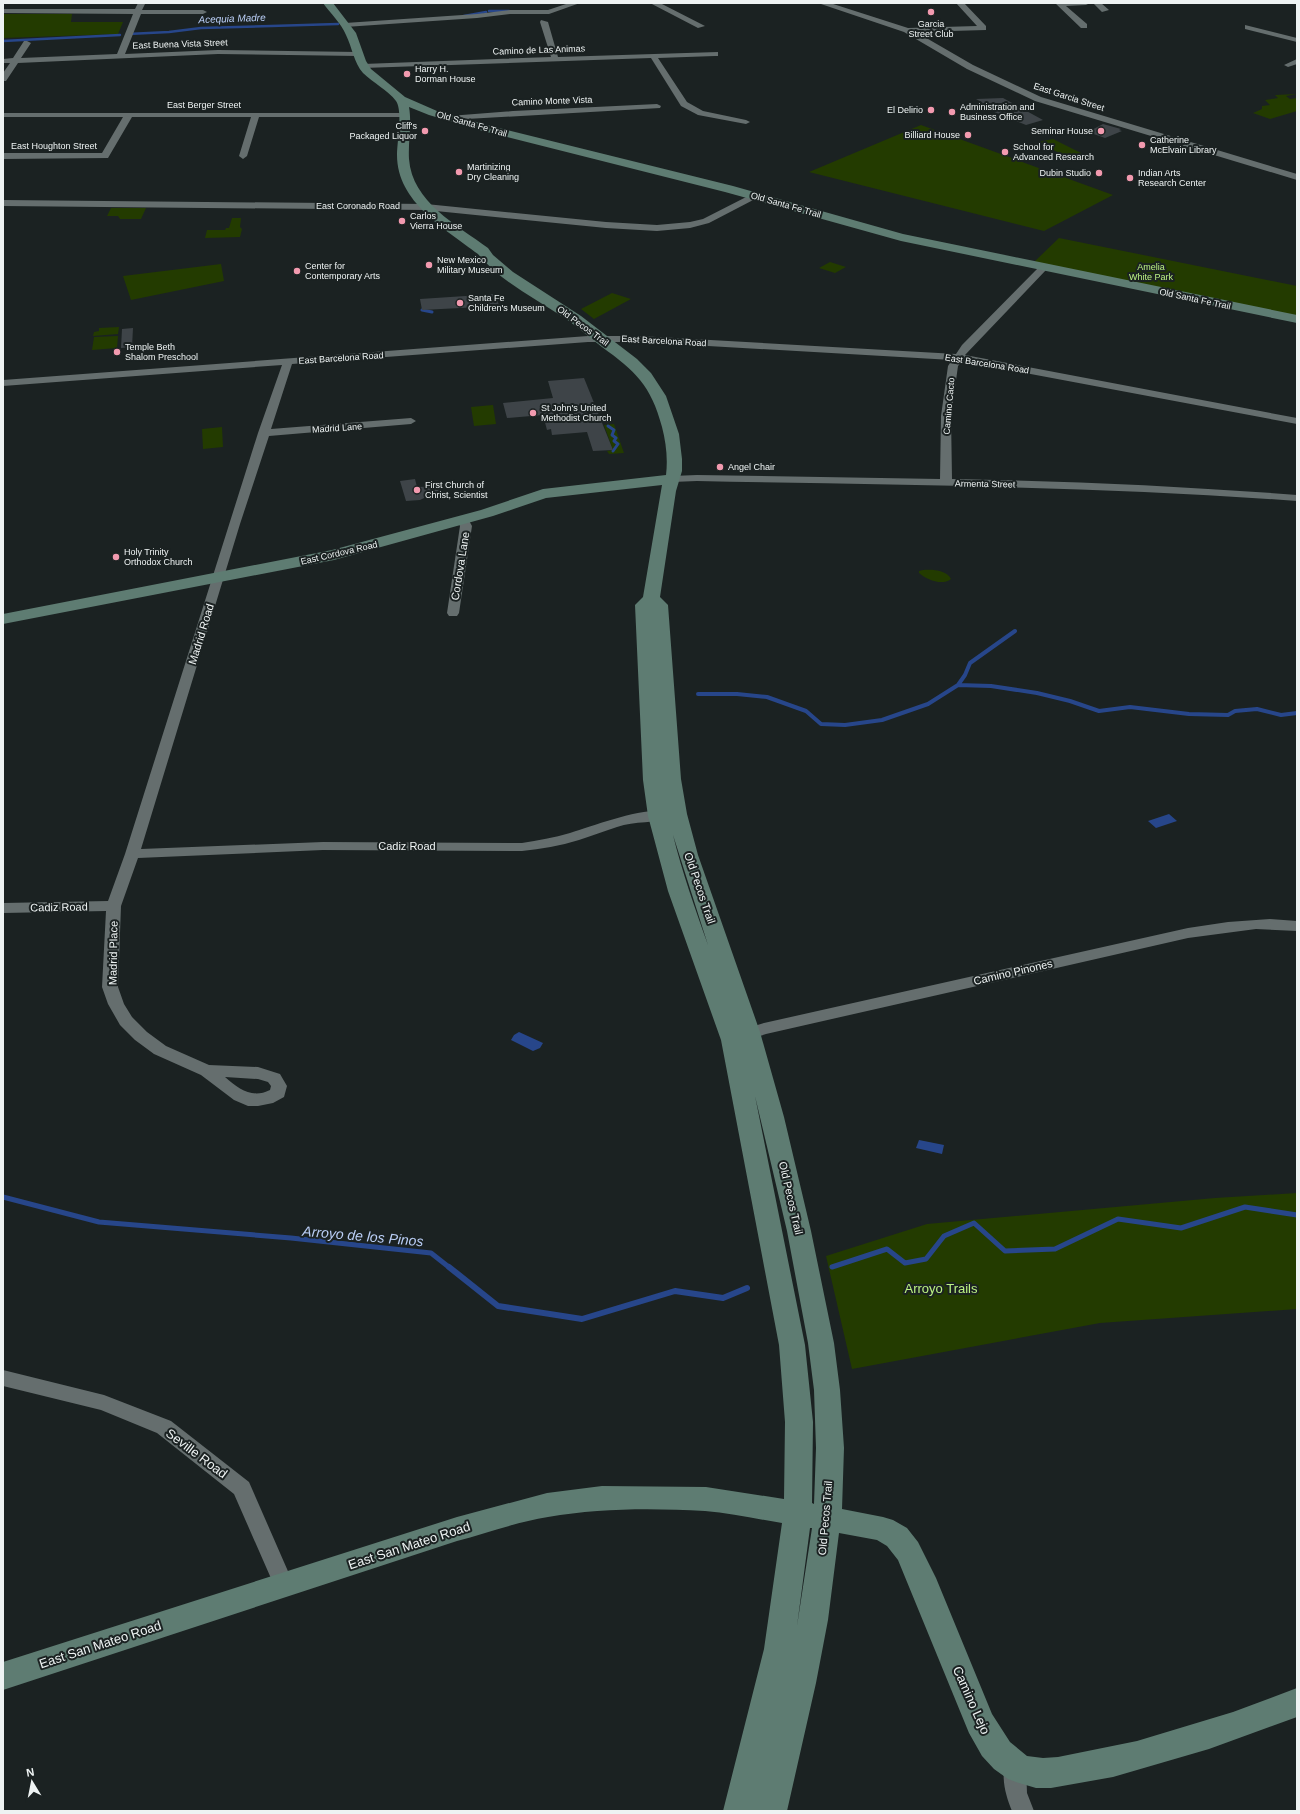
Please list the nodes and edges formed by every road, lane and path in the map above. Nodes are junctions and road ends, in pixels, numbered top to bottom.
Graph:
1 (142, 3) edge
2 (328, 3) edge
3 (576, 3) edge
4 (654, 3) edge
5 (822, 3) edge
6 (960, 3) edge
7 (1086, 3) edge
8 (1097, 3) edge
9 (1060, 4) edge
10 (1105, 10) dead end
11 (3, 11) edge
12 (203, 12) dead end
13 (138, 13) junction
14 (544, 22) dead end
15 (345, 25) junction
16 (701, 26) dead end
17 (1084, 26) dead end
18 (1248, 27) dead end
19 (907, 30) junction
20 (1297, 40) edge
21 (27, 44) dead end
22 (358, 54) junction
23 (715, 54) dead end
24 (120, 56) junction
25 (653, 56) junction
26 (555, 59) junction
27 (16, 60) junction
28 (3, 61) edge
29 (1297, 61) edge
30 (1288, 65) dead end
31 (363, 66) junction
32 (3, 79) edge
33 (401, 100) junction
34 (657, 106) dead end
35 (433, 113) junction
36 (3, 115) edge
37 (129, 115) junction
38 (256, 115) junction
39 (404, 115) junction
40 (449, 118) junction
41 (746, 122) dead end
42 (3, 156) edge
43 (243, 156) dead end
44 (1297, 177) edge
45 (754, 196) junction
46 (3, 203) edge
47 (426, 207) junction
48 (1042, 268) junction
49 (1297, 320) edge
50 (602, 339) junction
51 (958, 357) junction
52 (288, 362) junction
53 (3, 383) edge
54 (411, 421) dead end
55 (1297, 421) edge
56 (263, 433) junction
57 (672, 478) junction
58 (946, 483) junction
59 (1297, 498) edge
60 (464, 519) junction
61 (219, 577) junction
62 (453, 613) dead end
63 (3, 619) edge
64 (667, 815) junction
65 (132, 854) junction
66 (114, 906) junction
67 (3, 908) edge
68 (1297, 926) edge
69 (741, 1036) junction
70 (207, 1071) dead end
71 (3, 1378) edge
72 (798, 1513) junction
73 (827, 1519) junction
74 (284, 1585) junction
75 (3, 1676) edge
76 (1297, 1702) edge
77 (1015, 1766) junction
78 (739, 1811) edge
79 (771, 1811) edge
80 (1023, 1811) edge

1 - 13 street
2 - 15 main road, Old Santa Fe Trail
3 - 15 street
4 - 16 street
5 - 19 street, East Garcia Street
6 - 19 street
7 - 9 street
8 - 10 street
9 - 17 street
11 - 13 street
12 - 13 street
13 - 24 street
14 - 26 street
15 - 22 main road, Old Santa Fe Trail
18 - 20 street
19 - 44 street, East Garcia Street
21 - 27 street
22 - 24 street, East Buena Vista Street
22 - 31 main road, Old Santa Fe Trail
23 - 25 street, Camino de Las Animas
24 - 27 street, East Buena Vista Street
25 - 26 street, Camino de Las Animas
25 - 41 street
26 - 31 street, Camino de Las Animas
27 - 28 street, East Buena Vista Street
27 - 32 street
29 - 30 street
31 - 33 main road, Old Santa Fe Trail
33 - 35 main road, Old Santa Fe Trail
33 - 39 main road, Old Pecos Trail
34 - 40 street, Camino Monte Vista
35 - 39 main road
35 - 40 main road, Old Santa Fe Trail
36 - 37 street, East Berger Street
37 - 38 street, East Berger Street
37 - 42 street, East Houghton Street
38 - 39 street, East Berger Street
38 - 43 street
39 - 47 main road, Old Pecos Trail
40 - 45 main road, Old Santa Fe Trail
45 - 47 street, East Coronado Road
45 - 48 main road, Old Santa Fe Trail
46 - 47 street, East Coronado Road
47 - 50 main road, Old Pecos Trail
48 - 49 main road, Old Santa Fe Trail
48 - 51 street, Camino Cacto
50 - 51 street, East Barcelona Road
50 - 52 street, East Barcelona Road
50 - 57 main road, Old Pecos Trail
51 - 55 street, East Barcelona Road
51 - 58 street, Camino Cacto
52 - 53 street, East Barcelona Road
52 - 56 street, Madrid Road
54 - 56 street, Madrid Lane
56 - 61 street, Madrid Road
57 - 58 street, Armenta Street
57 - 60 main road, East Cordova Road
57 - 64 main road, Old Pecos Trail
58 - 59 street, Armenta Street
60 - 61 main road, East Cordova Road
60 - 62 street, Cordova Lane
61 - 63 main road, East Cordova Road
61 - 65 street, Madrid Road
64 - 65 street, Cadiz Road
64 - 69 main road, Old Pecos Trail
65 - 66 street, Madrid Road
66 - 67 street, Cadiz Road
66 - 70 street, Madrid Place
68 - 69 street, Camino Pinones
69 - 72 main road, Old Pecos Trail
69 - 73 main road, Old Pecos Trail
71 - 74 street, Seville Road
72 - 73 main road, East San Mateo Road
72 - 74 main road, East San Mateo Road
72 - 78 main road, Old Pecos Trail
73 - 77 main road, Camino Lejo
73 - 79 main road, Old Pecos Trail
74 - 75 main road, East San Mateo Road
76 - 77 main road, Camino Lejo
77 - 80 street

